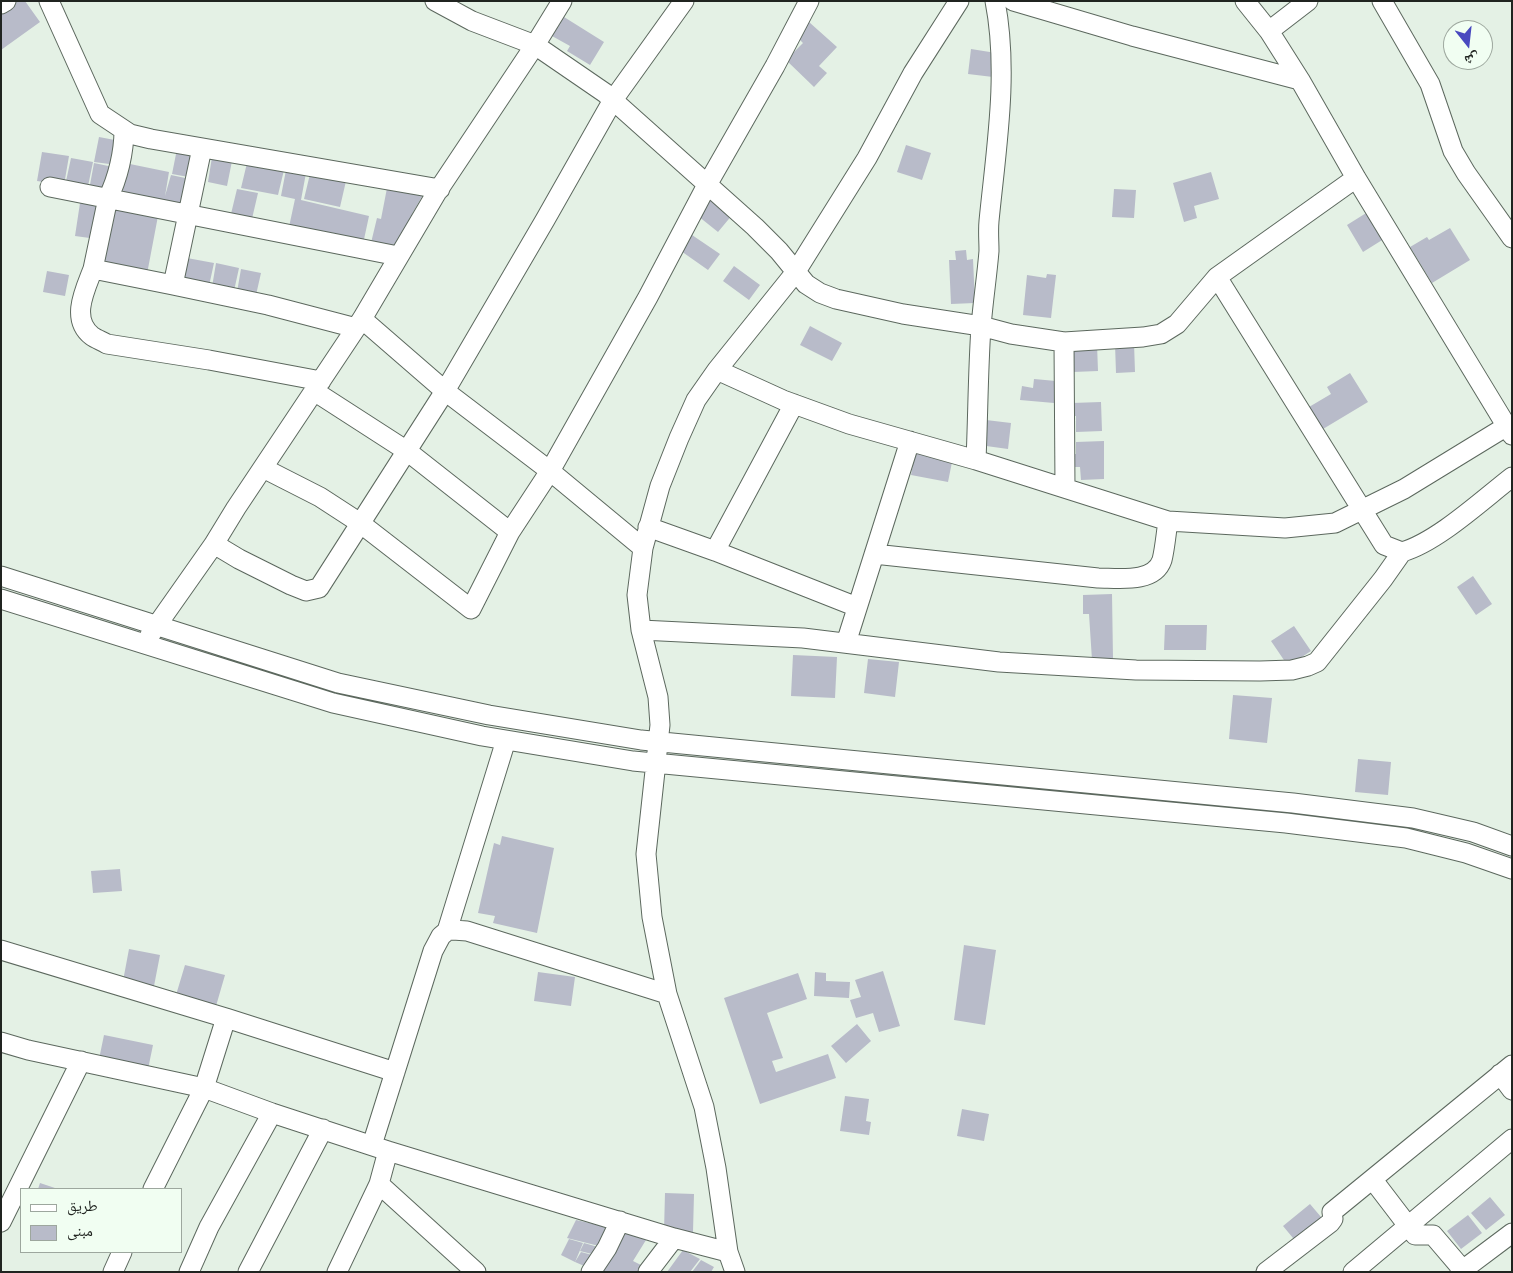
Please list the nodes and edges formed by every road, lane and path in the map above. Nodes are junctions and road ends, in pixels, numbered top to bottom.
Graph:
1 (6, 1) edge
2 (49, 1) edge
3 (435, 1) edge
4 (562, 1) edge
5 (684, 1) edge
6 (809, 1) edge
7 (959, 1) edge
8 (995, 1) edge
9 (1013, 1) edge
10 (1244, 1) edge
11 (1308, 1) edge
12 (1382, 1) edge
13 (1, 4) edge
14 (1269, 31) junction
15 (536, 45) junction
16 (1300, 80) junction
17 (613, 100) junction
18 (124, 130) junction
19 (202, 148) junction
20 (1356, 178) junction
21 (707, 184) junction
22 (50, 187) dead end
23 (440, 189) junction
24 (108, 198) junction
25 (189, 214) junction
26 (1512, 238) edge
27 (398, 256) junction
28 (93, 269) junction
29 (796, 273) junction
30 (1217, 277) junction
31 (172, 285) junction
32 (359, 323) junction
33 (981, 326) junction
34 (1064, 342) junction
35 (717, 370) junction
36 (317, 386) junction
37 (445, 391) junction
38 (794, 404) junction
39 (1510, 430) edge
40 (910, 441) junction
41 (407, 450) junction
42 (976, 460) junction
43 (263, 468) junction
44 (550, 470) junction
45 (1512, 477) edge
46 (1065, 488) junction
47 (1361, 510) junction
48 (1168, 521) junction
49 (360, 524) junction
50 (648, 527) junction
51 (510, 532) junction
52 (214, 544) junction
53 (643, 548) junction
54 (715, 551) junction
55 (1402, 552) junction
56 (874, 554) junction
57 (1, 576) edge
58 (1, 599) edge
59 (857, 608) junction
60 (157, 626) junction
61 (641, 630) junction
62 (846, 643) junction
63 (144, 644) junction
64 (506, 740) junction
65 (658, 742) junction
66 (656, 763) junction
67 (1512, 846) edge
68 (1512, 869) edge
69 (447, 931) junction
70 (1, 950) edge
71 (667, 994) junction
72 (226, 1018) junction
73 (1, 1042) edge
74 (81, 1061) junction
75 (1506, 1069) edge
76 (395, 1072) junction
77 (204, 1088) junction
78 (1512, 1090) edge
79 (272, 1114) junction
80 (323, 1129) junction
81 (1512, 1139) edge
82 (380, 1148) junction
83 (1373, 1180) junction
84 (379, 1184) junction
85 (154, 1188) edge
86 (620, 1220) junction
87 (1, 1222) edge
88 (1408, 1226) junction
89 (1512, 1233) edge
90 (674, 1238) junction
91 (728, 1252) junction
92 (122, 1253) edge
93 (1461, 1271) edge
94 (113, 1272) edge
95 (188, 1272) edge
96 (248, 1272) edge
97 (338, 1272) edge
98 (476, 1272) edge
99 (591, 1272) edge
100 (648, 1272) edge
101 (734, 1272) edge
102 (1266, 1272) edge
103 (1352, 1272) edge

1 - 13 street
2 - 18 street
3 - 15 street
4 - 15 street
5 - 17 street
6 - 21 street
7 - 29 street
8 - 33 street
9 - 16 street
10 - 14 street
11 - 14 street
12 - 26 street
14 - 16 street
15 - 17 street
15 - 23 street
16 - 20 street
17 - 21 street
17 - 37 street
18 - 19 street
18 - 24 street
19 - 23 street
19 - 25 street
20 - 30 street
20 - 39 street
21 - 29 street
21 - 44 street
22 - 24 street
23 - 27 street
24 - 25 street
24 - 28 street
25 - 27 street
25 - 31 street
27 - 32 street
28 - 31 street
28 - 36 street
29 - 33 street
29 - 35 street
30 - 34 street
30 - 47 street
31 - 32 street
32 - 36 street
32 - 37 street
33 - 34 street
33 - 42 street
34 - 46 street
35 - 38 street
35 - 50 street
36 - 41 street
36 - 43 street
37 - 41 street
37 - 44 street
38 - 40 street
38 - 54 street
39 - 47 street
40 - 42 street
40 - 56 street
41 - 49 street
41 - 51 street
42 - 46 street
43 - 49 street
43 - 52 street
44 - 51 street
44 - 53 street
45 - 55 street
46 - 48 street
47 - 48 street
47 - 55 street
48 - 56 street
49 - 51 street
49 - 52 street
50 - 53 street
50 - 54 street
52 - 60 street
53 - 61 street
54 - 59 street
55 - 62 street
56 - 59 street
57 - 60 street
58 - 63 street
59 - 62 street
60 - 63 street
60 - 65 street
61 - 62 street
61 - 65 street
63 - 64 street
64 - 66 street
64 - 69 street
65 - 66 street
65 - 67 street
66 - 68 street
66 - 71 street
69 - 71 street
69 - 76 street
70 - 72 street
71 - 91 street
72 - 76 street
72 - 77 street
73 - 74 street
74 - 77 street
74 - 87 street
75 - 78 street
75 - 83 street
76 - 82 street
77 - 79 street
77 - 85 street
79 - 80 street
79 - 95 street
80 - 82 street
80 - 96 street
81 - 88 street
82 - 84 street
82 - 86 street
83 - 88 street
83 - 102 street
84 - 97 street
84 - 98 street
86 - 90 street
86 - 99 street
88 - 93 street
88 - 103 street
89 - 93 street
90 - 91 street
90 - 100 street
91 - 101 street
92 - 94 street

